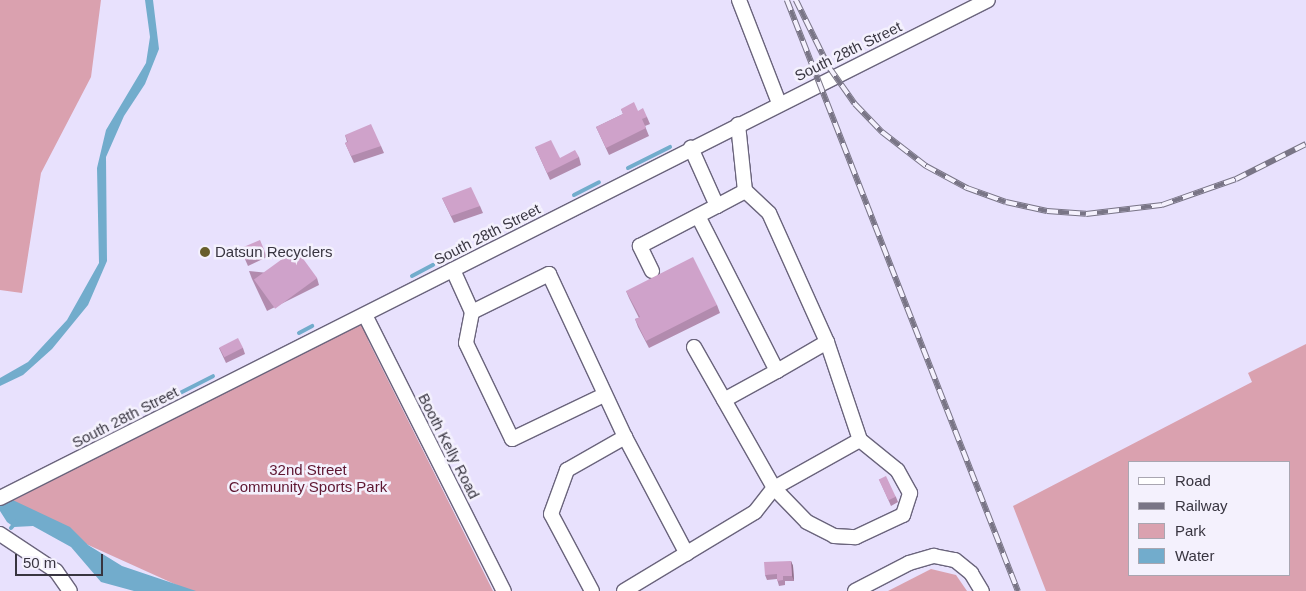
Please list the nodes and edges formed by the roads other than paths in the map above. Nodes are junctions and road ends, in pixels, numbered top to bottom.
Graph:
1 (739, 0) edge
2 (988, 0) edge
3 (779, 103) junction
4 (738, 124) junction
5 (690, 148) junction
6 (745, 191) junction
7 (716, 206) junction
8 (698, 216) junction
9 (453, 270) junction
10 (652, 271) dead end
11 (472, 312) junction
12 (365, 315) junction
13 (827, 342) junction
14 (694, 347) dead end
15 (777, 370) junction
16 (604, 395) junction
17 (724, 400) junction
18 (625, 437) junction
19 (860, 440) junction
20 (774, 488) junction
21 (0, 498) edge
22 (0, 534) edge
23 (687, 554) junction
24 (70, 591) edge
25 (504, 591) edge
26 (592, 591) edge
27 (624, 591) edge
28 (855, 591) edge
29 (982, 591) edge

1 - 3 street
2 - 3 street, South 28th Street
3 - 4 street, South 28th Street
4 - 5 street, South 28th Street
4 - 6 street
5 - 7 street
5 - 9 street, South 28th Street
6 - 7 street
6 - 13 street
7 - 8 street
8 - 10 street
8 - 15 street
9 - 11 street
9 - 12 street, South 28th Street
11 - 16 street
11 - 16 street
12 - 21 street, South 28th Street
12 - 25 street, Booth Kelly Road
13 - 15 street
13 - 19 street
14 - 17 street
15 - 17 street
16 - 18 street
17 - 20 street
18 - 23 street
18 - 26 street
19 - 20 street
19 - 20 street
20 - 23 street
22 - 24 street
23 - 27 street
28 - 29 street

